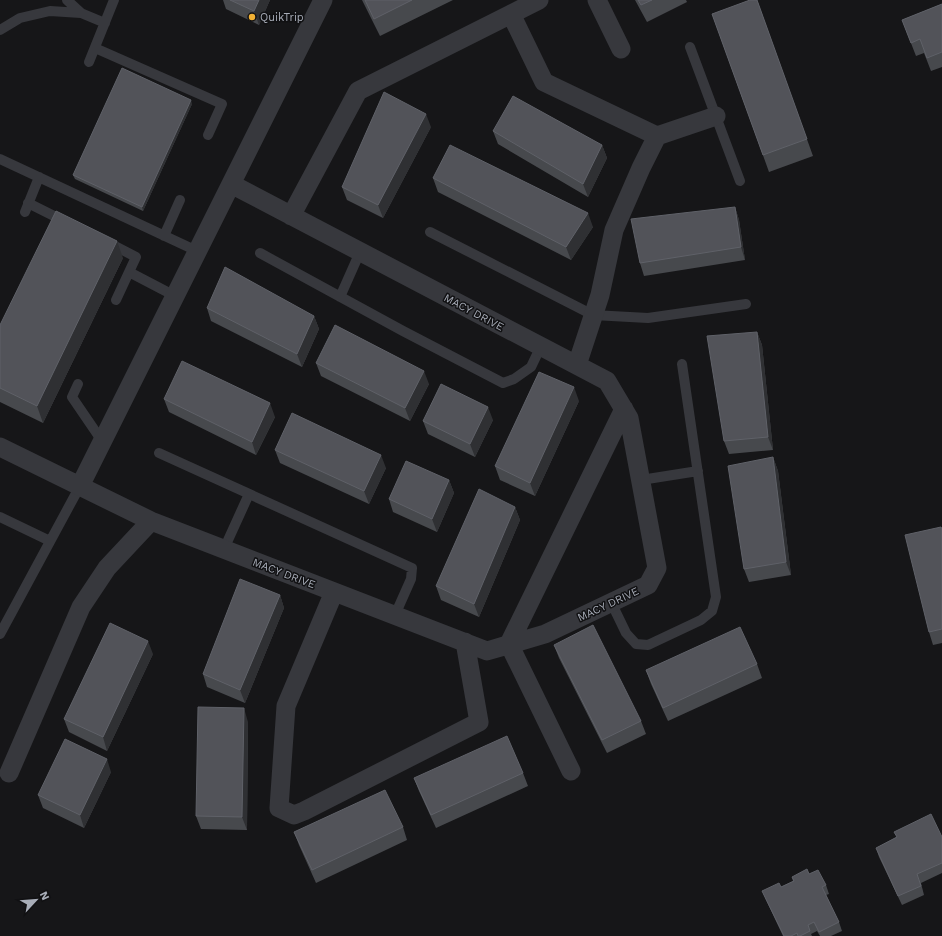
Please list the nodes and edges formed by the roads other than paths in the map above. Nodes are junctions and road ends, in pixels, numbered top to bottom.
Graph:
1 (67, 0) edge
2 (114, 0) edge
3 (323, 0) edge
4 (539, 0) edge
5 (597, 0) edge
6 (81, 13) junction
7 (511, 14) junction
8 (105, 22) junction
9 (0, 30) edge
10 (690, 47) dead end
11 (95, 48) junction
12 (621, 49) dead end
13 (89, 62) dead end
14 (716, 116) junction
15 (208, 135) dead end
16 (657, 136) junction
17 (0, 159) edge
18 (39, 177) junction
19 (740, 180) dead end
20 (231, 184) junction
21 (180, 200) dead end
22 (291, 216) junction
23 (75, 226) edge
24 (430, 232) dead end
25 (164, 236) junction
26 (102, 240) edge
27 (197, 251) junction
28 (360, 252) junction
29 (260, 253) dead end
30 (129, 272) junction
31 (175, 296) junction
32 (340, 297) junction
33 (116, 300) dead end
34 (746, 304) dead end
35 (594, 315) junction
36 (541, 346) junction
37 (682, 364) dead end
38 (577, 365) junction
39 (78, 384) dead end
40 (624, 409) junction
41 (102, 441) junction
42 (0, 447) edge
43 (159, 453) dead end
44 (698, 471) junction
45 (641, 480) junction
46 (80, 486) junction
47 (249, 494) junction
48 (0, 518) edge
49 (151, 521) junction
50 (50, 541) junction
51 (224, 549) junction
52 (334, 592) junction
53 (611, 602) junction
54 (395, 615) junction
55 (0, 634) edge
56 (465, 642) junction
57 (509, 644) junction
58 (571, 771) dead end
59 (9, 773) dead end

1 - 6 lane
2 - 8 lane
3 - 20 street
4 - 7 street
5 - 12 street
6 - 8 lane
6 - 9 lane
7 - 16 street
7 - 22 street
8 - 11 lane
10 - 14 lane
11 - 13 lane
11 - 15 lane
14 - 16 street
14 - 19 lane
16 - 35 street
17 - 18 lane
18 - 23 lane
18 - 25 lane
20 - 22 street, MACY DRIVE
20 - 27 street
21 - 25 lane
22 - 28 street, MACY DRIVE
24 - 35 lane
25 - 27 lane
26 - 30 lane
27 - 31 street
28 - 32 lane
28 - 36 street, MACY DRIVE
29 - 32 lane
30 - 31 lane
30 - 33 lane
31 - 41 street
32 - 36 lane
34 - 35 lane
35 - 38 street
36 - 38 street, MACY DRIVE
37 - 44 lane
38 - 40 street, MACY DRIVE
39 - 41 lane
40 - 45 street, MACY DRIVE
40 - 57 street
41 - 46 street
42 - 46 street, MACY DRIVE
43 - 47 lane
44 - 45 lane
44 - 53 lane
45 - 53 street, MACY DRIVE
46 - 49 street, MACY DRIVE
46 - 50 lane
47 - 51 lane
47 - 54 lane
48 - 50 lane
49 - 51 street, MACY DRIVE
49 - 59 street
50 - 55 lane
51 - 52 street, MACY DRIVE
52 - 54 street, MACY DRIVE
52 - 56 street
53 - 57 street, MACY DRIVE
54 - 56 street, MACY DRIVE
56 - 57 street, MACY DRIVE
57 - 58 street

